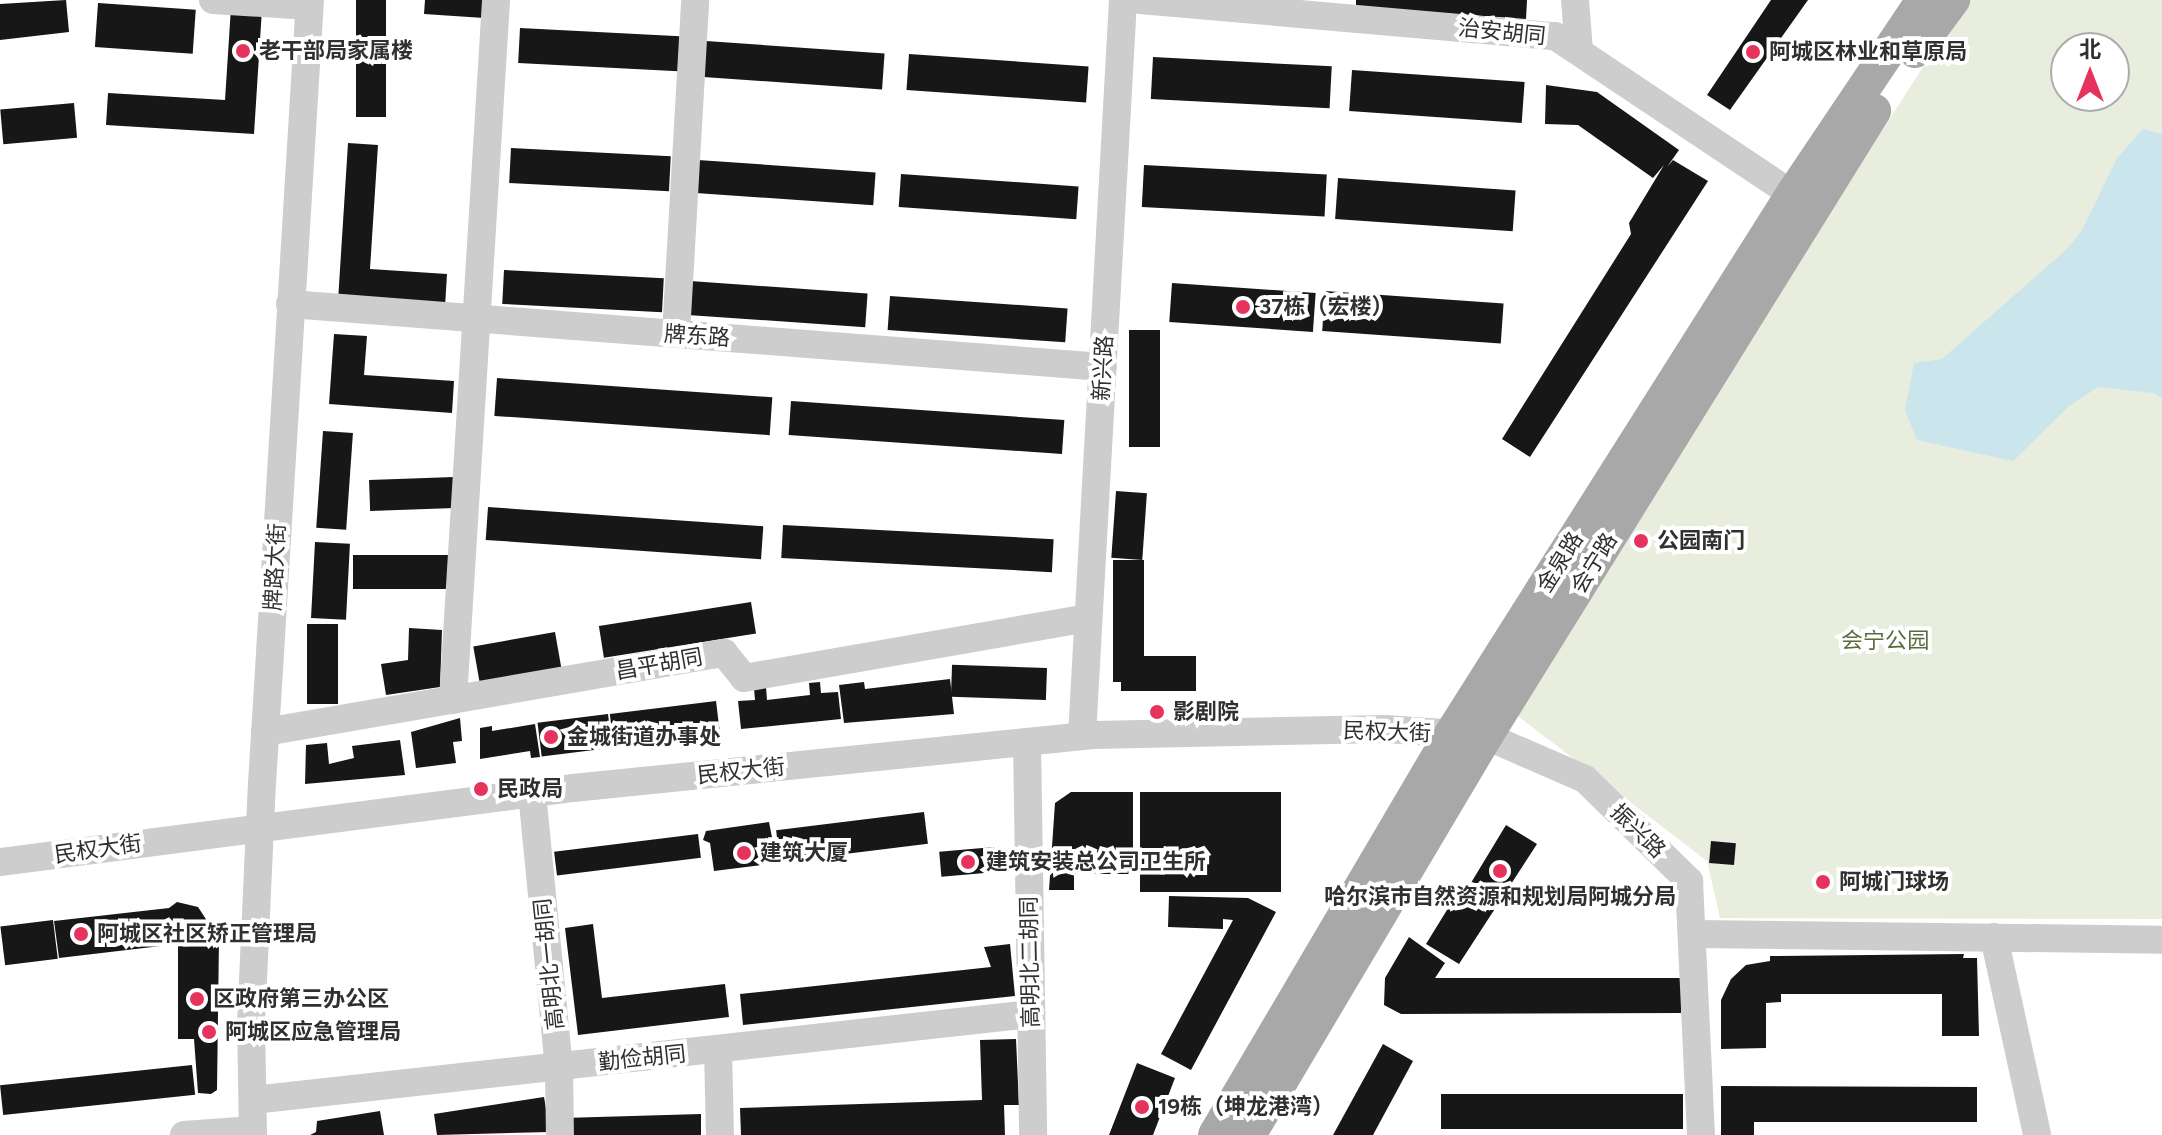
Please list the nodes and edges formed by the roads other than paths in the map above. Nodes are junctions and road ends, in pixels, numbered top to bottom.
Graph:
1 (213, 0) edge
2 (496, 0) edge
3 (695, 0) edge
4 (1123, 0) edge
5 (1140, 0) edge
6 (1575, 0) edge
7 (1923, 0) edge
8 (1953, 0) edge
9 (310, 3) edge
10 (1579, 51) junction
11 (1803, 202) junction
12 (290, 304) junction
13 (478, 320) junction
14 (676, 334) junction
15 (1103, 367) junction
16 (1088, 618) junction
17 (453, 700) junction
18 (265, 732) junction
19 (1451, 734) junction
20 (1082, 736) junction
21 (1486, 736) junction
22 (1027, 742) junction
23 (532, 793) junction
24 (260, 827) junction
25 (0, 862) edge
26 (1695, 934) junction
27 (1994, 937) junction
28 (2162, 940) edge
29 (1031, 1014) junction
30 (718, 1049) junction
31 (559, 1067) junction
32 (253, 1100) junction
33 (253, 1132) edge
34 (184, 1135) edge
35 (560, 1135) edge
36 (720, 1135) edge
37 (1033, 1135) edge
38 (1215, 1135) edge
39 (1249, 1135) edge
40 (1701, 1135) edge
41 (2037, 1135) edge

1 - 9 street
2 - 13 street
3 - 14 street
4 - 15 street, 新兴路
5 - 10 street, 治安胡同
6 - 10 street
7 - 11 main road, 金泉路
8 - 11 main road, 会宁路
9 - 12 street, 牌路大街
10 - 11 street, 治安胡同
11 - 19 main road, 金泉路
11 - 21 main road, 会宁路
12 - 13 street, 牌东路
12 - 18 street, 牌路大街
13 - 14 street, 牌东路
13 - 17 street
14 - 15 street, 牌东路
15 - 16 street, 新兴路
16 - 17 street, 昌平胡同
16 - 20 street, 新兴路
17 - 18 street, 昌平胡同
18 - 24 street, 牌路大街
19 - 20 street, 民权大街
19 - 21 street, 民权大街
19 - 38 main road, 金泉路
20 - 22 street, 民权大街
21 - 26 street, 振兴路
21 - 39 main road, 会宁路
22 - 23 street, 民权大街
22 - 29 street, 高明北二胡同
23 - 24 street, 民权大街
23 - 31 street, 高明北一胡同
24 - 25 street, 民权大街
24 - 32 street, 牌路大街
26 - 27 street
26 - 40 street, 振兴路
27 - 28 street
27 - 41 street
29 - 30 street, 勤俭胡同
29 - 37 street, 高明北二胡同
30 - 31 street, 勤俭胡同
30 - 36 street
31 - 32 street, 勤俭胡同
31 - 35 street, 高明北一胡同
32 - 33 street, 牌路大街
33 - 34 street

